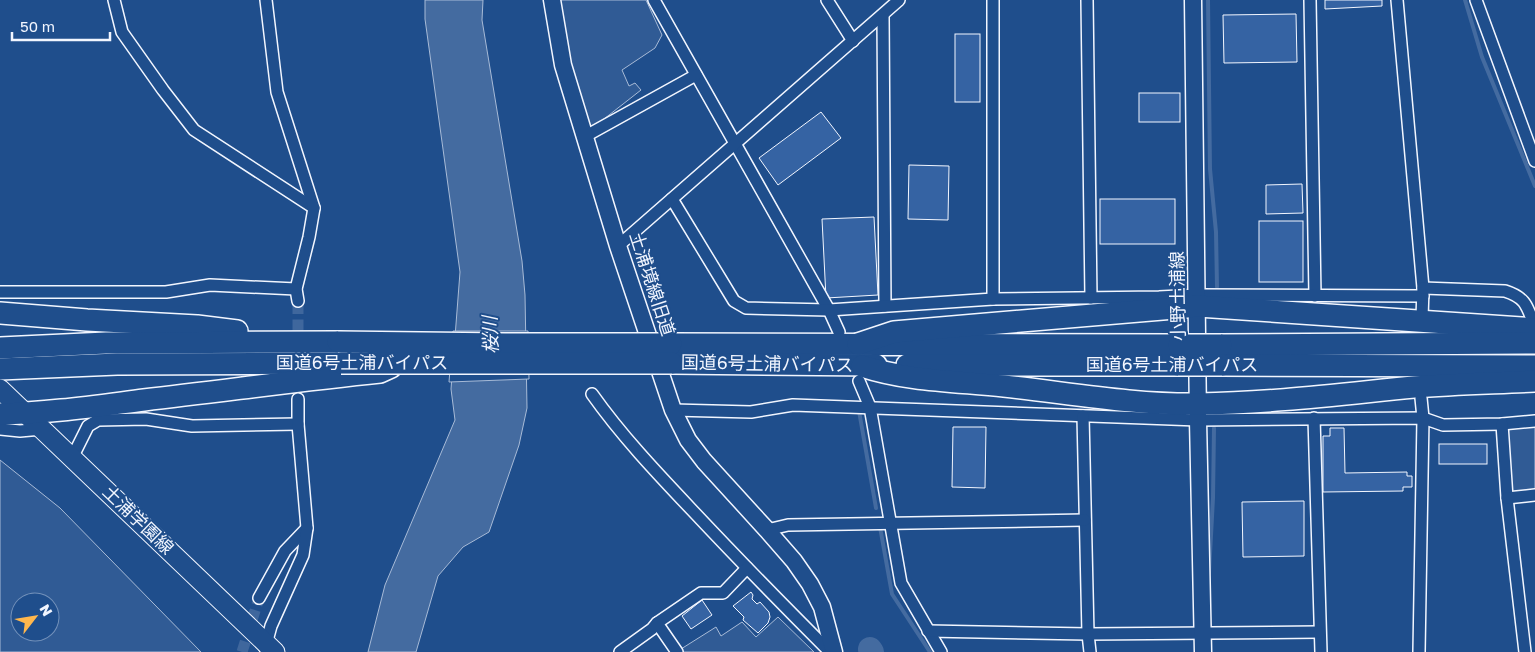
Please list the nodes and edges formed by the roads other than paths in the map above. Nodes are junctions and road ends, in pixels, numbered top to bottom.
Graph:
1 (114, 0) edge
2 (266, 0) edge
3 (552, 0) edge
4 (654, 0) edge
5 (827, 0) edge
6 (900, 0) edge
7 (993, 0) edge
8 (1088, 0) edge
9 (1193, 0) edge
10 (1310, 0) edge
11 (1397, 0) edge
12 (1476, 0) edge
13 (883, 15) junction
14 (853, 41) junction
15 (696, 75) junction
16 (584, 137) junction
17 (735, 144) junction
18 (1535, 161) edge
19 (672, 199) junction
20 (314, 208) junction
21 (618, 246) junction
22 (296, 288) junction
23 (0, 292) edge
24 (1423, 292) junction
25 (1315, 296) junction
26 (1091, 298) junction
27 (993, 299) junction
28 (1198, 300) junction
29 (298, 301) tunnel mouth
30 (885, 306) junction
31 (829, 310) junction
32 (0, 313) edge
33 (1422, 318) dead end
34 (839, 332) dead end
35 (1533, 334) edge
36 (858, 344) junction
37 (1, 348) edge
38 (671, 353) junction
39 (336, 355) junction
40 (1178, 355) junction
41 (1222, 355) junction
42 (1535, 366) edge
43 (10, 368) edge
44 (860, 373) junction
45 (1535, 381) edge
46 (0, 389) edge
47 (592, 394) dead end
48 (298, 398) dead end
49 (1421, 398) dead end
50 (870, 407) junction
51 (673, 410) junction
52 (1198, 412) junction
53 (0, 414) edge
54 (26, 414) junction
55 (1083, 416) junction
56 (1314, 418) junction
57 (1423, 418) junction
58 (1535, 421) edge
59 (298, 424) junction
60 (1502, 424) junction
61 (0, 429) edge
62 (42, 429) junction
63 (72, 458) junction
64 (1535, 495) edge
65 (1507, 498) junction
66 (1085, 520) junction
67 (890, 523) junction
68 (307, 528) junction
69 (767, 530) junction
70 (747, 568) junction
71 (259, 598) tunnel mouth
72 (657, 623) junction
73 (928, 631) junction
74 (1319, 632) junction
75 (1202, 633) junction
76 (1088, 634) junction
77 (268, 649) edge
78 (620, 652) edge
79 (677, 652) edge
80 (832, 652) edge
81 (942, 652) edge
82 (1090, 652) edge
83 (1203, 652) edge
84 (1321, 652) edge
85 (1420, 652) edge
86 (1526, 652) edge

1 - 20 street
2 - 20 street
3 - 16 street, 土浦境線旧道
4 - 15 street
5 - 14 street
6 - 13 street
7 - 27 street
8 - 26 street
9 - 28 street, 小野土浦線
10 - 25 street
11 - 24 street
12 - 18 street
13 - 14 street
13 - 30 street
14 - 17 street
15 - 16 street
15 - 17 street
16 - 21 street, 土浦境線旧道
17 - 19 street
17 - 31 street
19 - 21 street
19 - 31 street
20 - 22 street
21 - 51 street, 土浦境線旧道
22 - 23 street
22 - 29 street
24 - 25 street
24 - 33 street
24 - 35 street
25 - 28 street
26 - 27 street
26 - 28 street
27 - 30 street
28 - 35 highway
28 - 36 highway
28 - 52 street, 小野土浦線
30 - 31 street
31 - 34 street
32 - 39 highway
35 - 41 highway, 国道6号土浦バイパス
36 - 38 highway, 国道6号土浦バイパス
36 - 40 highway, 国道6号土浦バイパス
37 - 39 highway, 国道6号土浦バイパス
38 - 39 highway, 国道6号土浦バイパス, bridge
38 - 39 highway, 国道6号土浦バイパス, bridge
38 - 44 highway, 国道6号土浦バイパス
39 - 43 highway, 国道6号土浦バイパス
39 - 54 highway
40 - 41 highway, 国道6号土浦バイパス, bridge
40 - 44 highway, 国道6号土浦バイパス
41 - 42 highway, 国道6号土浦バイパス
44 - 50 street
44 - 52 highway
45 - 52 highway
46 - 54 main road, 土浦学園線
47 - 70 street
48 - 59 street
49 - 57 street
50 - 51 street
50 - 55 street
50 - 67 street
51 - 69 street, 土浦境線旧道
52 - 55 street
52 - 56 street
52 - 75 street, 小野土浦線
53 - 54 highway
54 - 62 main road, 土浦学園線
55 - 66 street
56 - 57 street
56 - 74 street
57 - 60 street
57 - 85 street
58 - 60 street
59 - 63 street
59 - 68 street
60 - 65 street
61 - 62 street
62 - 63 main road, 土浦学園線
63 - 77 main road, 土浦学園線
64 - 65 street
65 - 86 street
66 - 67 street
66 - 76 street
67 - 69 street
67 - 73 street
68 - 71 street
68 - 77 street
69 - 80 street, 土浦境線旧道
70 - 72 street
70 - 80 street
72 - 78 street
72 - 79 street
73 - 76 street
73 - 81 street
74 - 75 street
74 - 84 street
75 - 76 street
75 - 83 street, 小野土浦線
76 - 82 street

